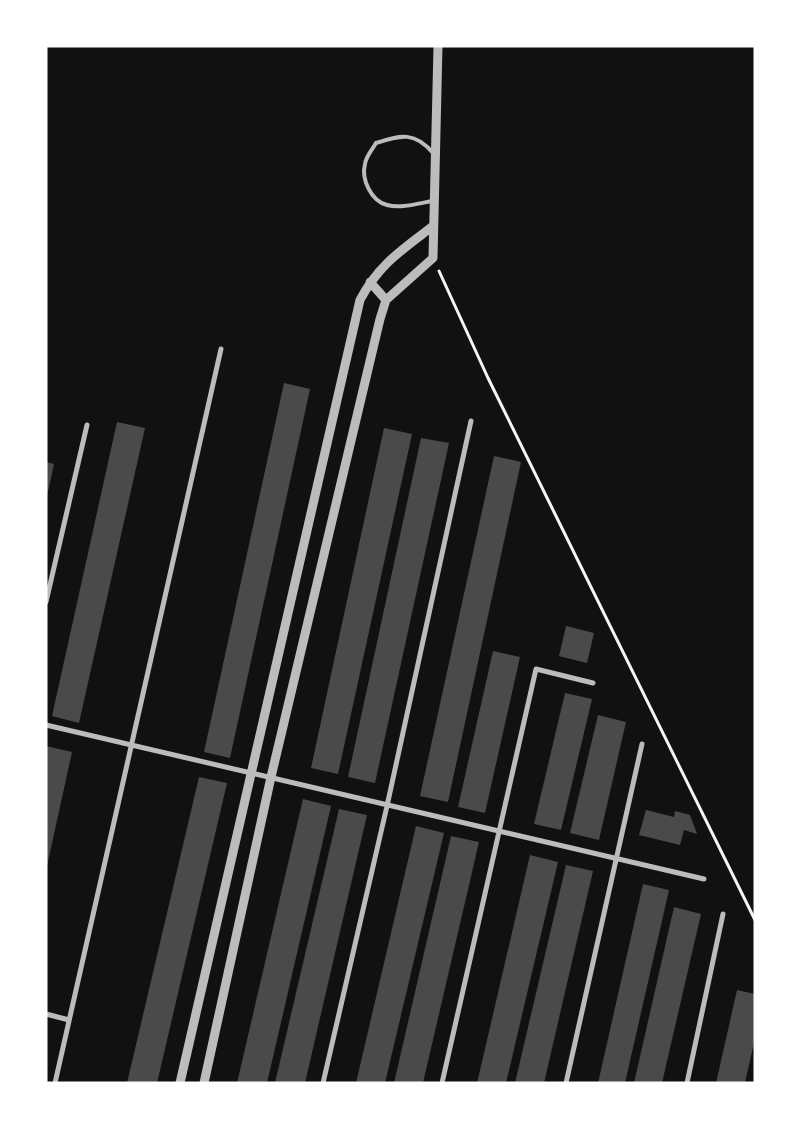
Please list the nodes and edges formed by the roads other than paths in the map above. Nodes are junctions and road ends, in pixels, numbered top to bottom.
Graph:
1 (438, 46) edge
2 (436, 156) junction
3 (434, 200) junction
4 (433, 226) junction
5 (370, 282) junction
6 (386, 300) junction
7 (221, 349) dead end
8 (471, 421) dead end
9 (87, 425) dead end
10 (46, 602) edge
11 (593, 683) dead end
12 (46, 725) edge
13 (133, 744) junction
14 (642, 744) dead end
15 (250, 774) junction
16 (271, 776) junction
17 (387, 806) junction
18 (498, 832) junction
19 (616, 859) junction
20 (704, 879) dead end
21 (723, 914) dead end
22 (46, 1014) edge
23 (69, 1020) junction
24 (55, 1083) edge
25 (180, 1083) edge
26 (204, 1083) edge
27 (322, 1083) edge
28 (442, 1083) edge
29 (566, 1083) edge
30 (687, 1083) edge

1 - 2 street
2 - 3 street
2 - 3 lane
3 - 4 street
4 - 5 street
4 - 6 street
5 - 6 street
5 - 15 street
6 - 16 street
7 - 13 street
8 - 17 street
9 - 10 street
11 - 18 street
12 - 13 street
13 - 15 street
13 - 23 street
14 - 19 street
15 - 16 street
15 - 25 street
16 - 17 street
16 - 26 street
17 - 18 street
17 - 27 street
18 - 19 street
18 - 28 street
19 - 20 street
19 - 29 street
21 - 30 street
22 - 23 street
23 - 24 street

